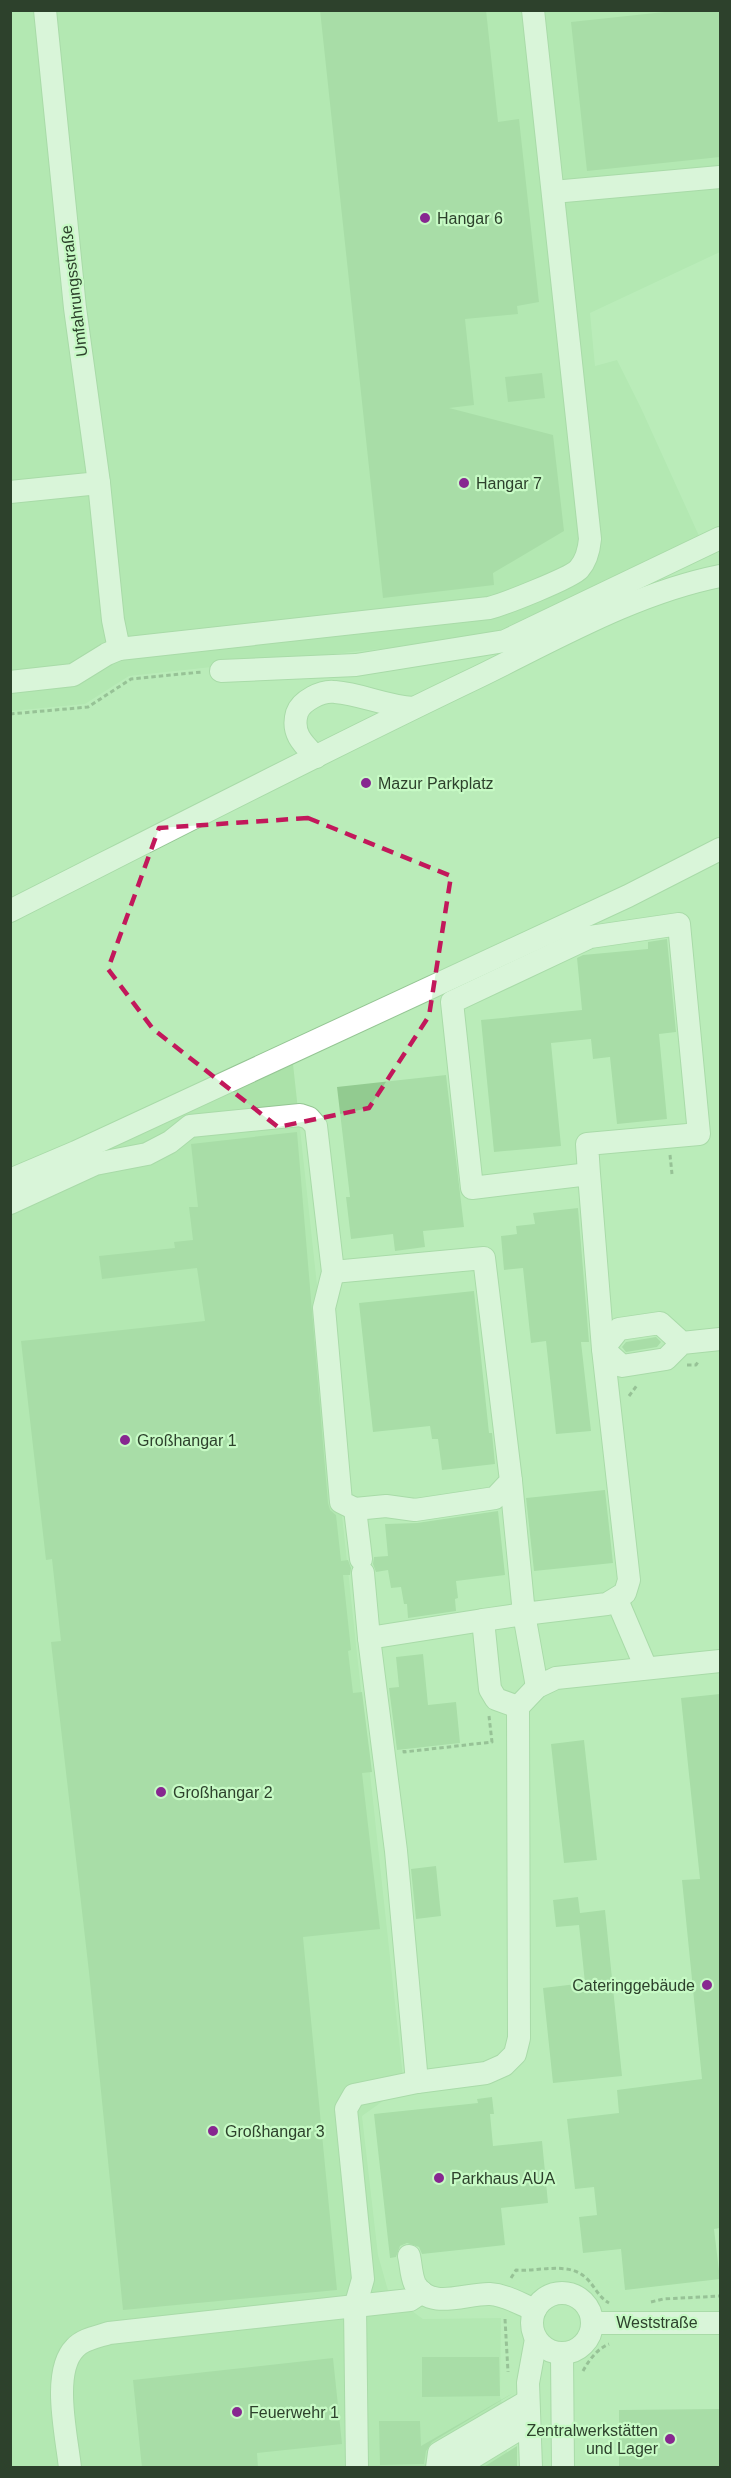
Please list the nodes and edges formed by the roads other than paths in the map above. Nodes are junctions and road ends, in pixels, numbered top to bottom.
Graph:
1 (45, 10) edge
2 (533, 10) edge
3 (720, 177) edge
4 (553, 192) junction
5 (99, 483) junction
6 (10, 492) edge
7 (720, 538) edge
8 (720, 576) edge
9 (119, 649) junction
10 (222, 671) road end
11 (10, 682) edge
12 (413, 708) junction
13 (316, 756) junction
14 (720, 849) edge
15 (10, 911) edge
16 (589, 1174) junction
17 (10, 1180) edge
18 (10, 1203) edge
19 (333, 1272) junction
20 (720, 1339) edge
21 (682, 1343) junction
22 (603, 1349) junction
23 (511, 1481) junction
24 (355, 1509) junction
25 (616, 1600) junction
26 (524, 1614) junction
27 (483, 1620) junction
28 (369, 1638) junction
29 (720, 1661) edge
30 (646, 1668) junction
31 (537, 1687) junction
32 (518, 1707) junction
33 (417, 2082) junction
34 (409, 2256) dead end
35 (422, 2292) junction
36 (355, 2307) junction
37 (535, 2310) junction
38 (593, 2323) junction
39 (720, 2323) edge
40 (536, 2339) junction
41 (562, 2354) junction
42 (529, 2412) junction
43 (526, 2464) edge
44 (70, 2468) edge
45 (357, 2468) edge
46 (437, 2468) edge
47 (455, 2468) edge
48 (563, 2468) edge

1 - 5 street, Umfahrungsstraße
2 - 4 street
3 - 4 street
4 - 9 street
5 - 6 street
5 - 9 street, Umfahrungsstraße
7 - 10 street
8 - 12 street
9 - 11 street
12 - 13 street
12 - 13 street
13 - 15 street
14 - 17 street
16 - 16 street
16 - 22 street
18 - 19 street
19 - 23 street
19 - 24 street
20 - 21 street
21 - 22 street
21 - 22 street
22 - 25 street
23 - 24 street
23 - 26 street
24 - 28 street
25 - 26 street
25 - 30 street
26 - 27 street
26 - 31 street
27 - 28 street
27 - 32 street
28 - 33 street
29 - 30 street
30 - 31 street
31 - 32 street
32 - 33 street
33 - 36 street
34 - 35 street
35 - 36 street
35 - 37 street
36 - 44 street
36 - 45 street
37 - 38 street
37 - 40 street
38 - 39 street, Weststraße
38 - 41 street
40 - 41 street
40 - 42 street
41 - 48 street
42 - 43 street
42 - 46 street
42 - 47 street

